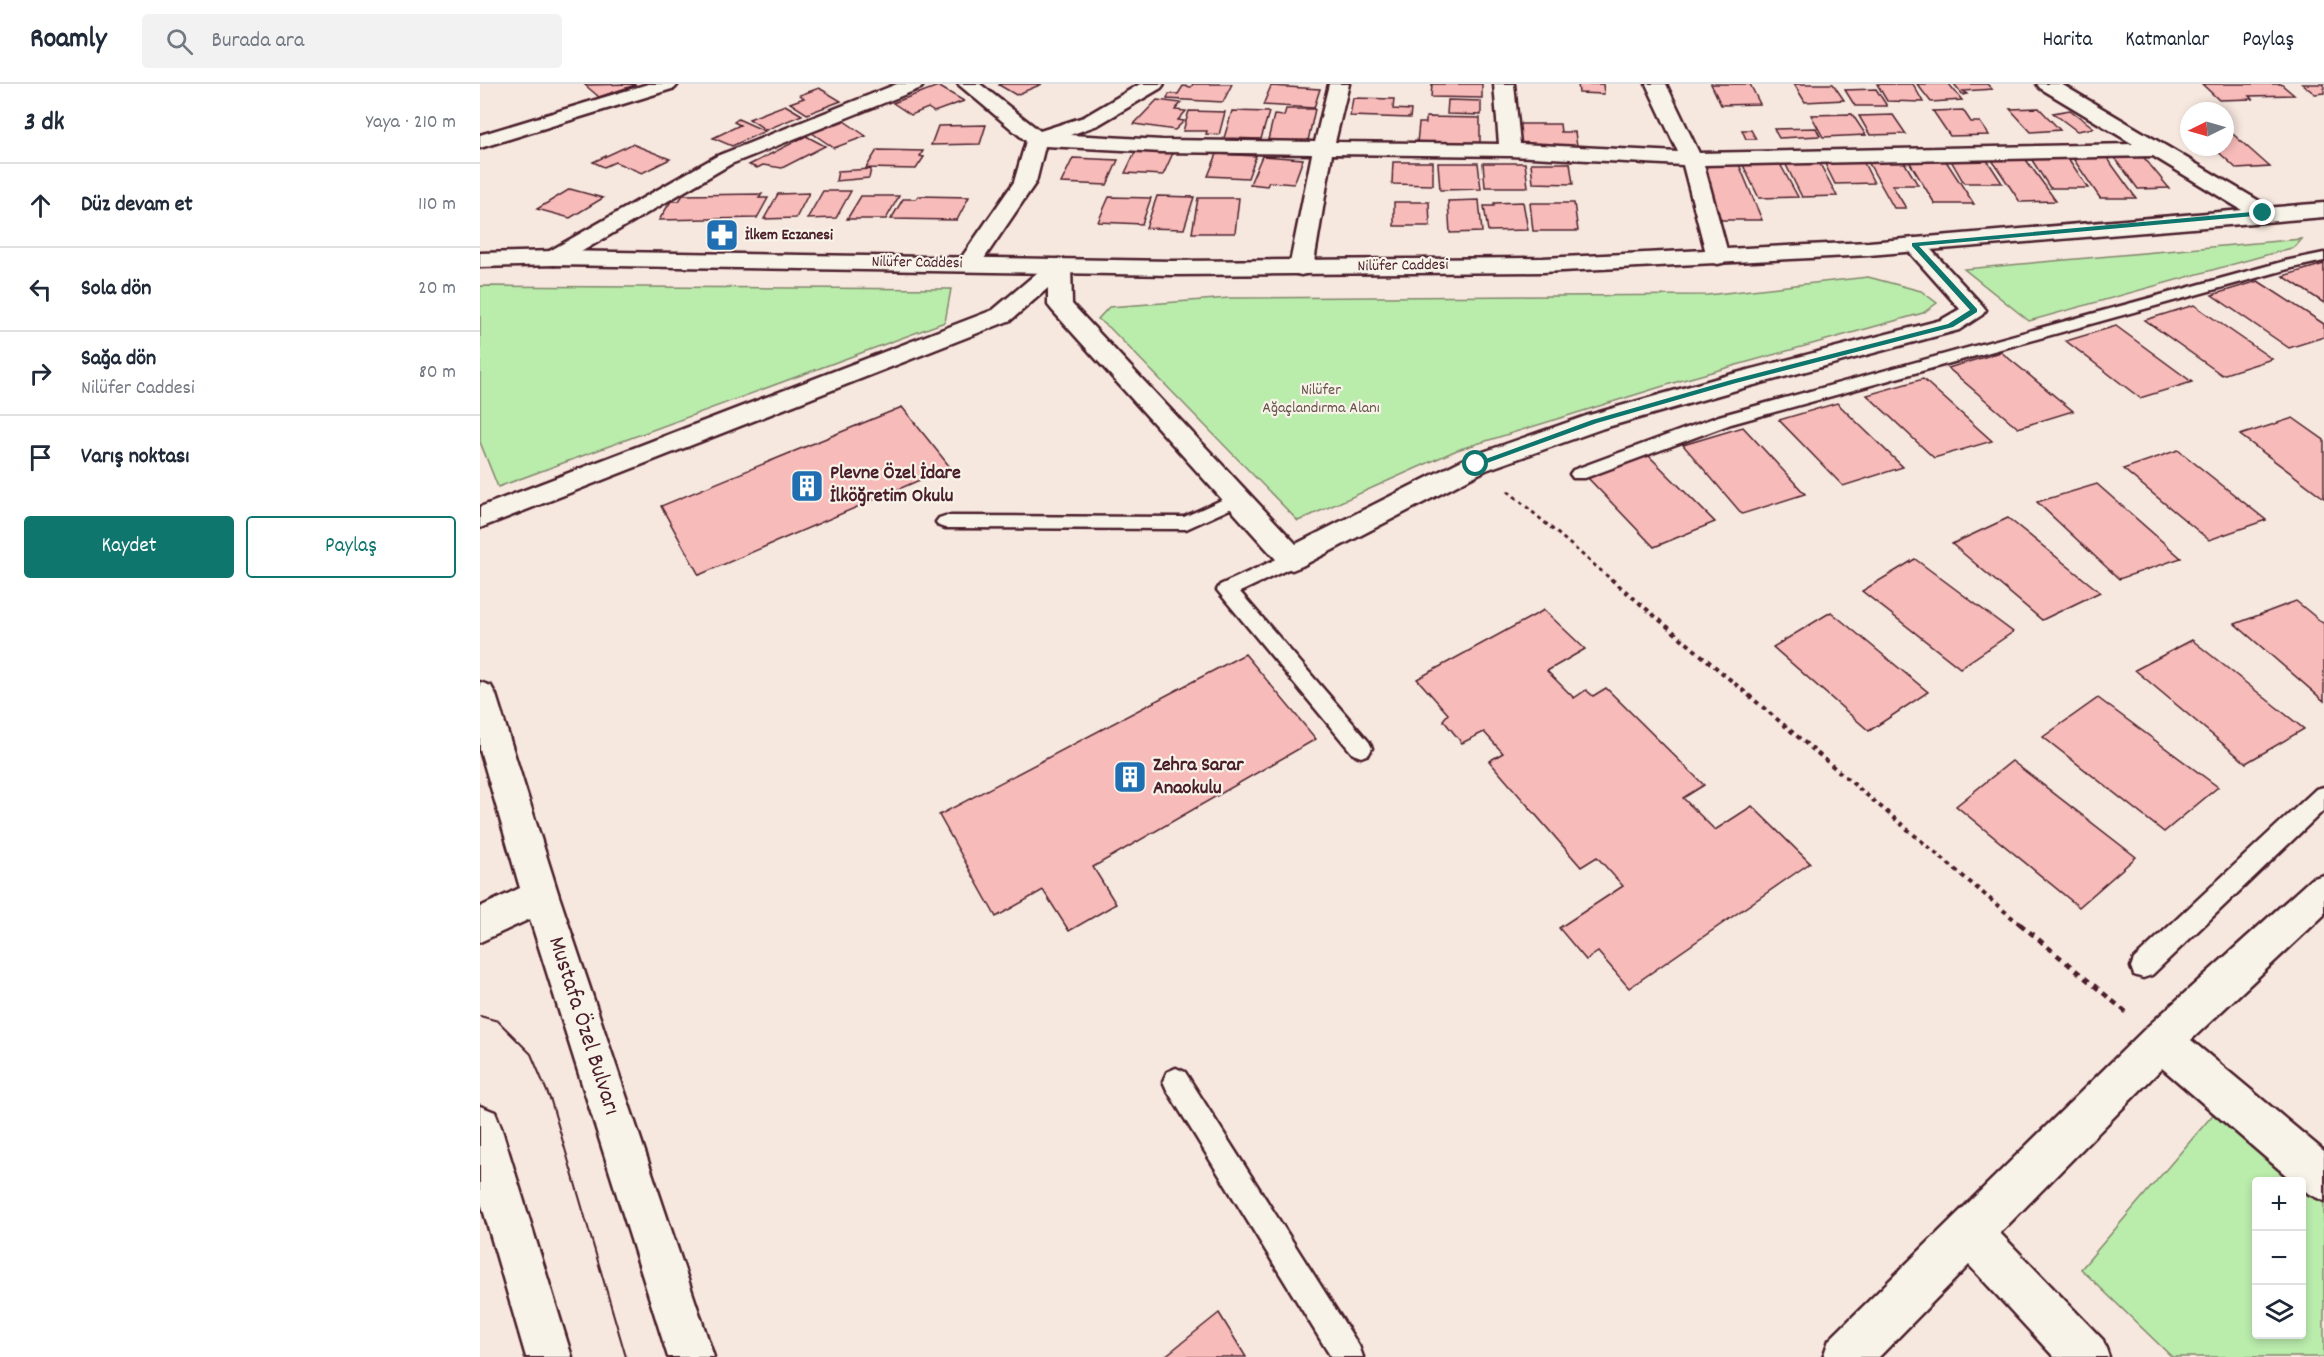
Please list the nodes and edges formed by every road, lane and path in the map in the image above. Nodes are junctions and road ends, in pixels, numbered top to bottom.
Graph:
1 (668, 84) edge
2 (914, 84) edge
3 (968, 84) edge
4 (1154, 84) edge
5 (1339, 84) edge
6 (1504, 84) edge
7 (1656, 84) edge
8 (2047, 84) edge
9 (1037, 139) junction
10 (480, 142) edge
11 (1323, 149) junction
12 (1510, 150) junction
13 (2154, 150) junction
14 (1692, 159) junction
15 (2324, 210) edge
16 (2263, 213) junction
17 (1914, 245) junction
18 (1718, 257) junction
19 (2324, 257) edge
20 (554, 258) junction
21 (480, 260) edge
22 (969, 264) junction
23 (1059, 266) junction
24 (1301, 268) junction
25 (1476, 464) junction
26 (1579, 474) dead end
27 (1237, 499) junction
28 (480, 518) edge
29 (945, 522) dead end
30 (1292, 559) junction
31 (480, 695) edge
32 (1361, 748) dead end
33 (2324, 796) edge
34 (2324, 891) edge
35 (541, 896) junction
36 (480, 926) edge
37 (2143, 967) dead end
38 (2161, 1041) junction
39 (1176, 1081) dead end
40 (480, 1127) edge
41 (2324, 1179) edge
42 (1970, 1233) junction
43 (549, 1357) edge
44 (691, 1357) edge
45 (1348, 1357) edge
46 (1846, 1357) edge
47 (2086, 1357) edge

1 - 10 street
2 - 20 street
3 - 9 street
4 - 9 street
5 - 11 street
6 - 12 street
7 - 14 street
8 - 13 street
9 - 11 street
9 - 22 street
11 - 12 street
11 - 24 street
12 - 14 street
13 - 14 street
13 - 16 street
14 - 18 street
15 - 16 street, Nilüfer Caddesi
16 - 17 street, Nilüfer Caddesi
17 - 18 street, Nilüfer Caddesi
17 - 25 street
18 - 24 street, Nilüfer Caddesi
19 - 26 lane
20 - 21 street, Nilüfer Caddesi
20 - 22 street, Nilüfer Caddesi
22 - 23 street, Nilüfer Caddesi
23 - 24 street, Nilüfer Caddesi
23 - 27 street
23 - 28 street
25 - 30 street
25 - 38 path
27 - 29 lane
27 - 30 street
30 - 32 lane
31 - 35 street, Mustafa Özel Bulvarı
33 - 37 lane
34 - 38 street
35 - 36 street
35 - 44 street, Mustafa Özel Bulvarı
38 - 41 street
38 - 42 street
39 - 45 lane
40 - 43 street
42 - 46 street
42 - 47 street

